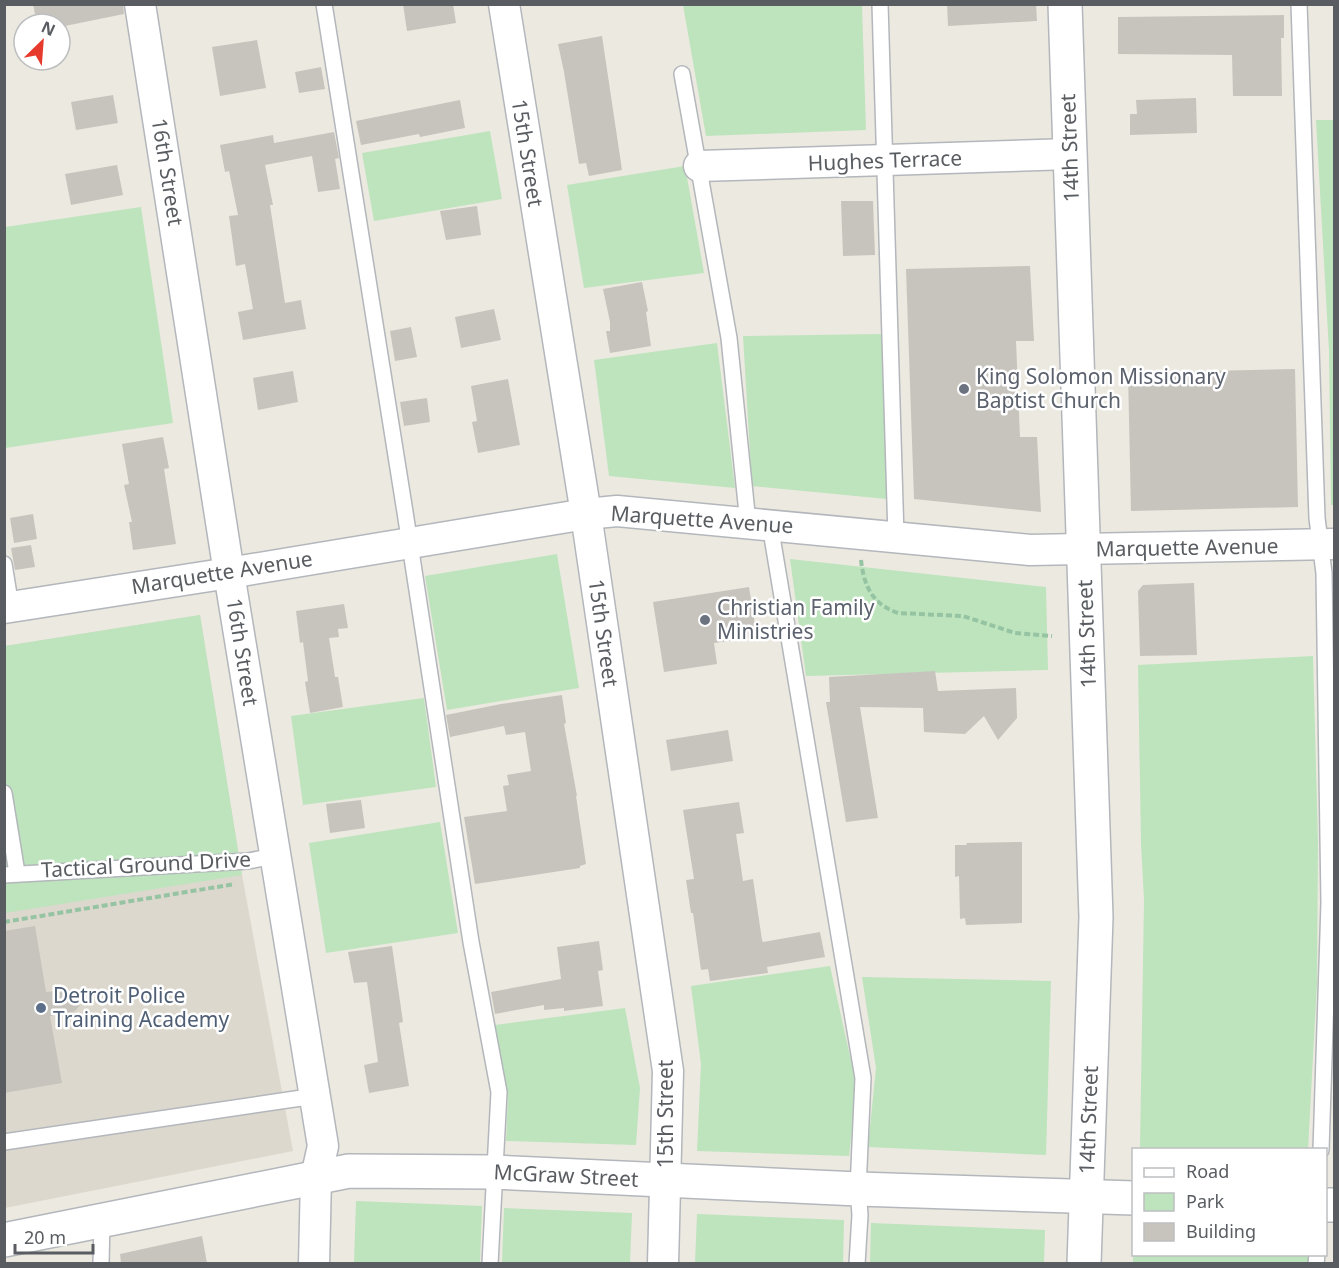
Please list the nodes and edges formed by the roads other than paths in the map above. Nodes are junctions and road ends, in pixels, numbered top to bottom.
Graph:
1 (140, 4) edge
2 (324, 4) edge
3 (504, 4) edge
4 (880, 4) edge
5 (1065, 4) edge
6 (1299, 4) edge
7 (682, 74) dead end
8 (1070, 154) junction
9 (885, 161) junction
10 (699, 166) junction
11 (586, 514) junction
12 (759, 524) junction
13 (896, 537) junction
14 (409, 542) junction
15 (1327, 544) edge
16 (1084, 550) junction
17 (4, 564) edge
18 (229, 573) junction
19 (8, 607) edge
20 (4, 793) edge
21 (275, 856) junction
22 (11, 874) edge
23 (315, 1096) junction
24 (4, 1142) edge
25 (1321, 1148) edge
26 (493, 1172) junction
27 (316, 1177) junction
28 (666, 1181) junction
29 (858, 1189) junction
30 (1086, 1196) junction
31 (1132, 1198) edge
32 (102, 1220) junction
33 (4, 1240) edge
34 (101, 1263) edge
35 (314, 1263) edge
36 (490, 1263) edge
37 (663, 1263) edge
38 (858, 1263) edge
39 (1084, 1263) edge

1 - 18 street, 16th Street
2 - 14 lane
3 - 11 street, 15th Street
4 - 9 lane
5 - 8 street, 14th Street
6 - 15 lane
7 - 10 lane
8 - 9 street, Hughes Terrace
8 - 16 street, 14th Street
9 - 10 street, Hughes Terrace
9 - 13 lane
10 - 12 lane
11 - 12 street, Marquette Avenue
11 - 14 street, Marquette Avenue
11 - 28 street, 15th Street
12 - 13 street, Marquette Avenue
12 - 29 lane
13 - 16 street, Marquette Avenue
14 - 18 street, Marquette Avenue
14 - 26 lane
15 - 16 street, Marquette Avenue
15 - 25 lane
16 - 30 street, 14th Street
17 - 19 lane
18 - 19 street, Marquette Avenue
18 - 21 street, 16th Street
20 - 22 lane
21 - 22 lane, Tactical Ground Drive
21 - 23 street, 16th Street
23 - 24 lane
23 - 27 street, 16th Street
26 - 27 street, McGraw Street
26 - 28 street, McGraw Street
26 - 36 lane
27 - 32 street, McGraw Street
27 - 35 street, 16th Street
28 - 29 street, McGraw Street
28 - 37 street, 15th Street
29 - 30 street, McGraw Street
29 - 38 lane
30 - 31 street, McGraw Street
30 - 39 street, 14th Street
32 - 33 street, McGraw Street
32 - 34 lane

